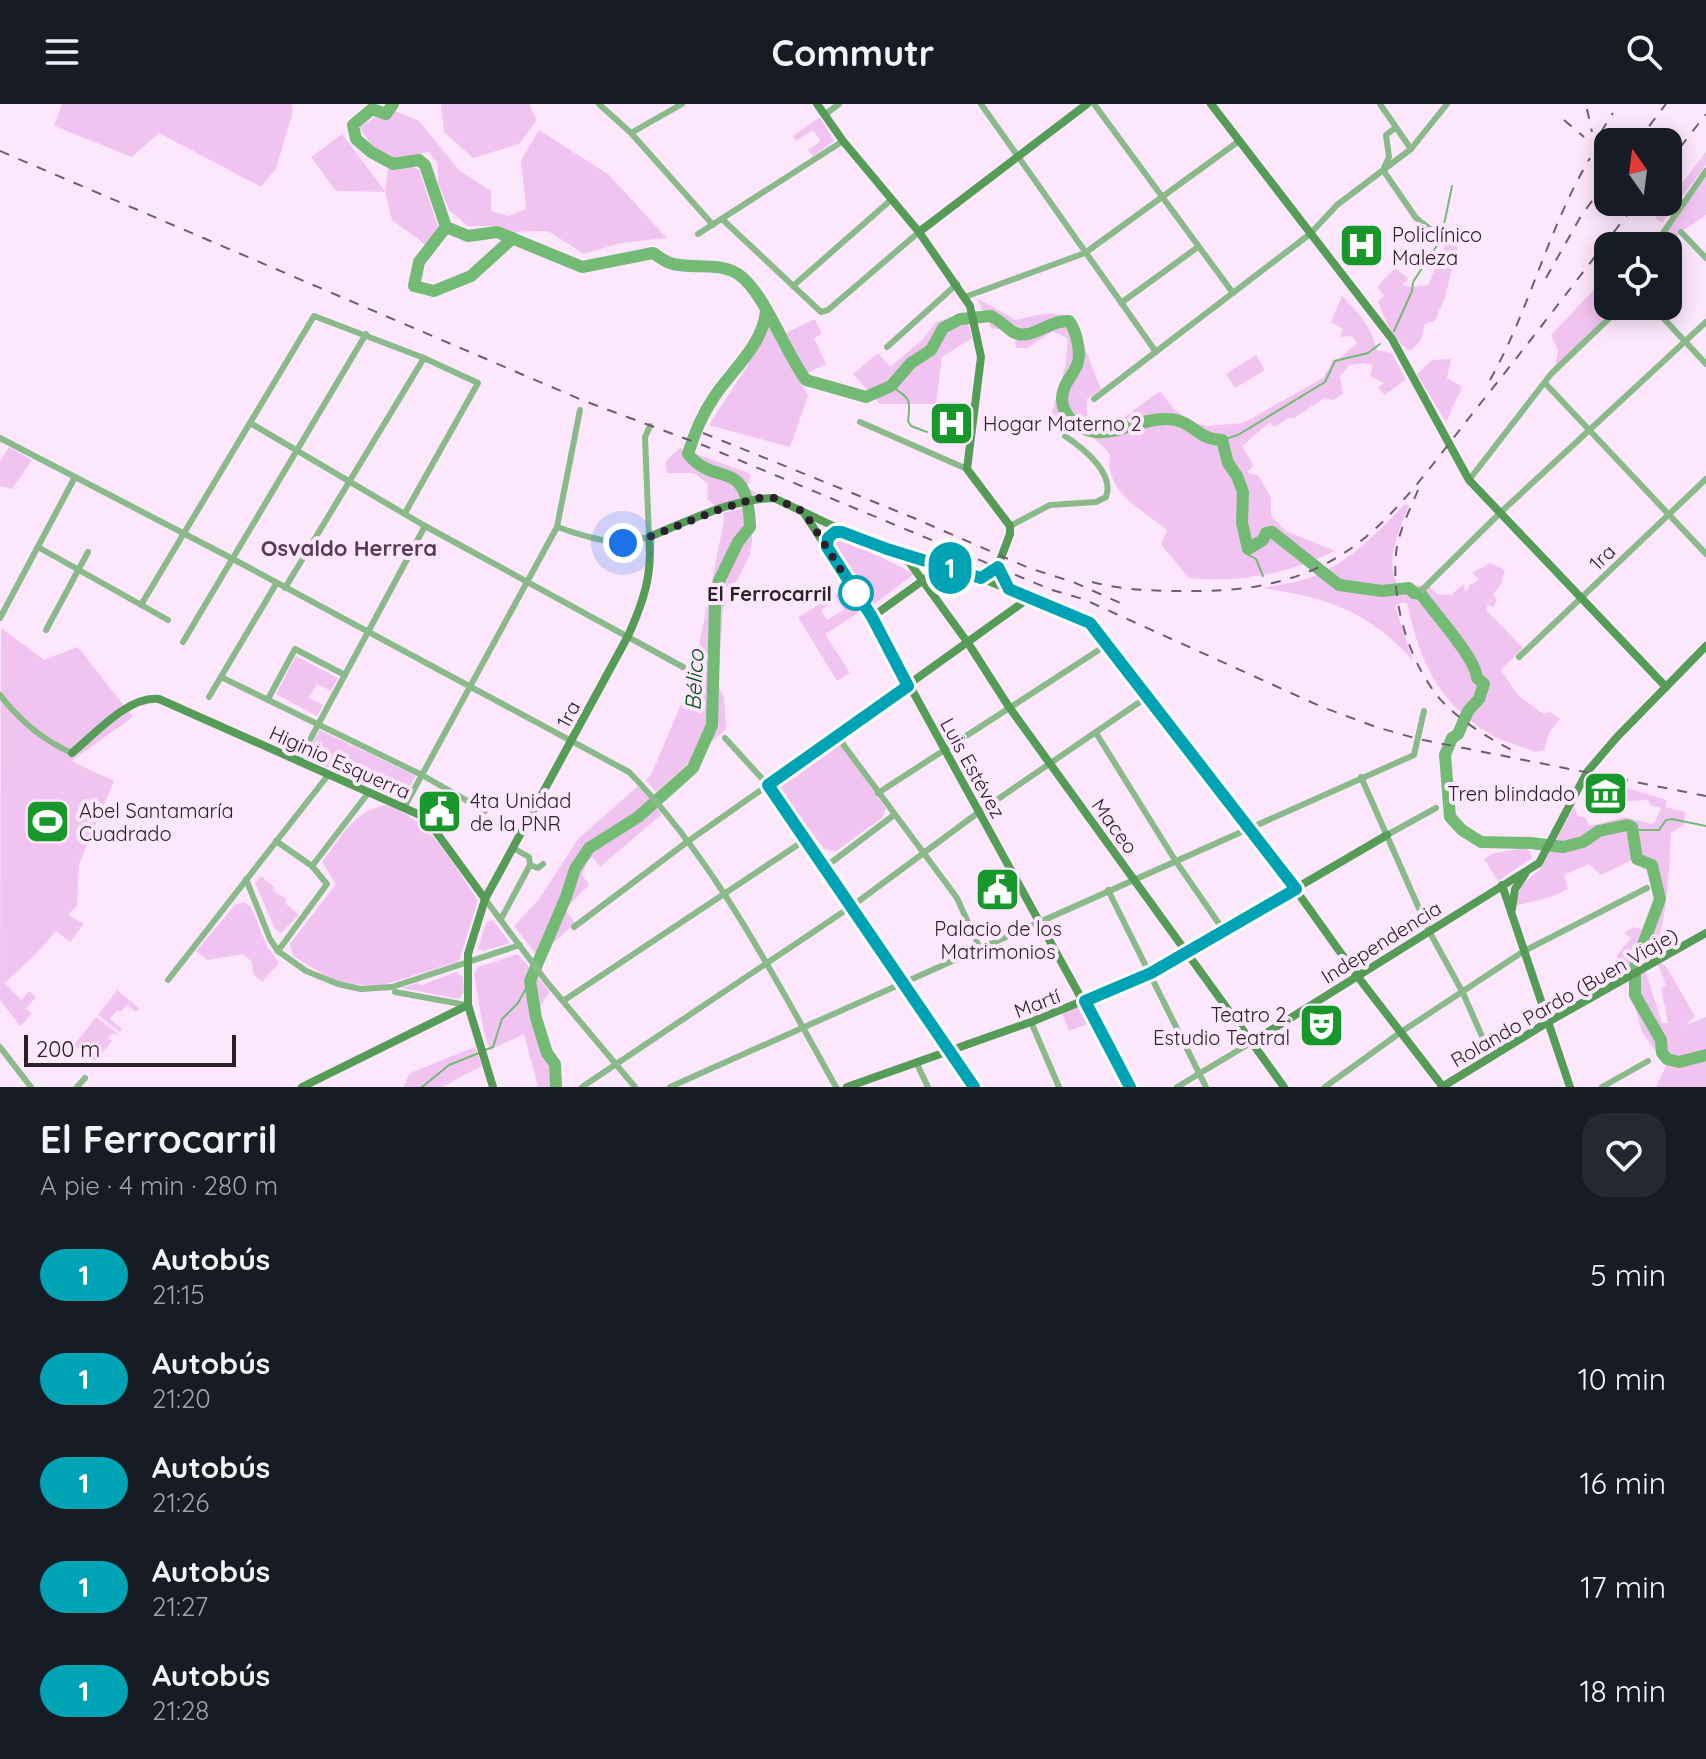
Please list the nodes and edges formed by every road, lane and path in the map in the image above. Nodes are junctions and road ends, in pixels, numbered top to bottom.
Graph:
1 (599, 104) edge
2 (682, 104) edge
3 (817, 104) edge
4 (839, 104) edge
5 (981, 104) edge
6 (1087, 104) edge
7 (1094, 104) edge
8 (1211, 104) edge
9 (1380, 104) edge
10 (1447, 104) edge
11 (824, 115) junction
12 (1395, 128) junction
13 (631, 133) junction
14 (843, 141) junction
15 (1239, 141) junction
16 (1411, 149) junction
17 (1018, 156) junction
18 (1383, 170) junction
19 (1706, 171) edge
20 (1163, 198) junction
21 (892, 199) junction
22 (722, 219) junction
23 (713, 225) junction
24 (919, 232) junction
25 (1434, 232) dead end
26 (1664, 232) edge
27 (1682, 233) edge
28 (698, 234) dead end
29 (1310, 234) junction
30 (1198, 247) junction
31 (1085, 253) junction
32 (1706, 258) edge
33 (957, 284) junction
34 (793, 286) junction
35 (1233, 293) junction
36 (965, 297) junction
37 (1121, 303) junction
38 (1608, 320) edge
39 (1665, 320) edge
40 (1706, 322) edge
41 (366, 334) junction
42 (1685, 341) junction
43 (887, 347) dead end
44 (1156, 352) junction
45 (424, 358) junction
46 (1706, 364) edge
47 (1545, 383) junction
48 (1094, 399) dead end
49 (580, 410) dead end
50 (860, 422) dead end
51 (250, 423) junction
52 (650, 426) dead end
53 (1589, 430) junction
54 (1065, 436) dead end
55 (0, 438) edge
56 (297, 451) junction
57 (967, 469) junction
58 (75, 477) junction
59 (1706, 479) edge
60 (350, 480) junction
61 (1469, 480) junction
62 (804, 512) junction
63 (1501, 512) junction
64 (405, 513) junction
65 (1669, 515) junction
66 (425, 526) junction
67 (1010, 526) junction
68 (557, 527) junction
69 (842, 532) junction
70 (183, 534) junction
71 (649, 537) junction
72 (38, 547) junction
73 (827, 547) junction
74 (88, 552) dead end
75 (1706, 554) edge
76 (904, 555) junction
77 (233, 559) junction
78 (943, 566) junction
79 (998, 567) junction
80 (79, 570) junction
81 (981, 578) junction
82 (924, 580) junction
83 (527, 583) junction
84 (276, 584) junction
85 (285, 588) junction
86 (1009, 589) junction
87 (1422, 590) dead end
88 (1029, 598) junction
89 (1583, 598) junction
90 (141, 605) junction
91 (872, 617) junction
92 (0, 618) edge
93 (168, 620) dead end
94 (46, 630) dead end
95 (367, 631) junction
96 (628, 636) junction
97 (183, 642) dead end
98 (968, 643) junction
99 (1108, 644) junction
100 (1706, 646) edge
101 (1519, 657) dead end
102 (683, 667) dead end
103 (345, 675) junction
104 (221, 677) junction
105 (471, 686) junction
106 (908, 686) junction
107 (1666, 687) junction
108 (0, 695) edge
109 (209, 697) dead end
110 (1147, 697) junction
111 (268, 699) junction
112 (1009, 707) junction
113 (1424, 711) dead end
114 (319, 723) junction
115 (1096, 733) junction
116 (837, 736) junction
117 (725, 738) dead end
118 (572, 739) junction
119 (944, 748) junction
120 (72, 753) joint
121 (298, 762) junction
122 (1051, 763) junction
123 (329, 774) junction
124 (422, 775) junction
125 (1361, 777) junction
126 (768, 785) junction
127 (369, 792) junction
128 (878, 793) junction
129 (405, 806) junction
130 (1436, 808) dead end
131 (485, 811) dead end
132 (979, 812) junction
133 (894, 815) junction
134 (1250, 826) junction
135 (1387, 835) junction
136 (805, 840) junction
137 (276, 841) junction
138 (687, 842) junction
139 (513, 848) junction
140 (923, 854) junction
141 (1175, 860) junction
142 (543, 864) dead end
143 (530, 865) junction
144 (312, 866) junction
145 (824, 868) junction
146 (1528, 871) junction
147 (1133, 878) junction
148 (246, 879) junction
149 (1502, 885) junction
150 (1647, 888) dead end
151 (1296, 889) junction
152 (1108, 890) junction
153 (723, 895) junction
154 (485, 899) junction
155 (852, 906) junction
156 (1511, 910) junction
157 (501, 919) junction
158 (1040, 921) junction
159 (574, 927) dead end
160 (1429, 931) junction
161 (1224, 932) junction
162 (1705, 937) edge
163 (520, 945) junction
164 (980, 949) junction
165 (278, 951) junction
166 (1524, 951) junction
167 (1188, 953) junction
168 (468, 962) junction
169 (766, 965) junction
170 (1151, 973) junction
171 (1358, 977) junction
172 (168, 980) dead end
173 (904, 983) junction
174 (395, 992) dead end
175 (1463, 993) junction
176 (563, 1001) junction
177 (1085, 1001) junction
178 (468, 1005) junction
179 (1031, 1022) junction
180 (1548, 1022) junction
181 (803, 1029) junction
182 (1401, 1032) junction
183 (1252, 1042) junction
184 (0, 1047) edge
185 (949, 1052) junction
186 (1491, 1057) junction
187 (1648, 1061) dead end
188 (916, 1062) junction
189 (616, 1065) junction
190 (1201, 1074) junction
191 (85, 1078) dead end
192 (31, 1087) edge
193 (77, 1087) edge
194 (302, 1087) edge
195 (493, 1087) edge
196 (582, 1087) edge
197 (635, 1087) edge
198 (670, 1087) edge
199 (836, 1087) edge
200 (847, 1087) edge
201 (928, 1087) edge
202 (974, 1087) edge
203 (1059, 1087) edge
204 (1130, 1087) edge
205 (1177, 1087) edge
206 (1206, 1087) edge
207 (1284, 1087) edge
208 (1325, 1087) edge
209 (1442, 1087) edge
210 (1570, 1087) edge
211 (1602, 1087) edge

1 - 13 street
2 - 13 street
3 - 11 main road
4 - 11 street
5 - 17 street
6 - 17 main road
7 - 20 street
8 - 15 main road
9 - 12 street
10 - 16 street
11 - 14 main road
12 - 16 street
12 - 18 street
13 - 23 street
14 - 21 main road
14 - 22 street
15 - 20 street
15 - 29 main road
16 - 18 street
17 - 24 main road
17 - 31 street
18 - 25 street
18 - 29 street
19 - 26 street
20 - 30 street
20 - 31 street
21 - 24 main road
21 - 34 street
22 - 23 street
22 - 34 street
23 - 28 street
24 - 33 main road
24 - 34 street
27 - 32 street
29 - 35 street
29 - 61 main road
30 - 35 street
30 - 37 street
31 - 36 street
31 - 37 street
33 - 36 main road
33 - 43 street
35 - 44 street
36 - 57 main road
37 - 44 street
38 - 47 street
39 - 42 street
40 - 42 street
41 - 45 street
41 - 51 street
41 - 56 street
42 - 46 street
42 - 53 street
44 - 48 street
45 - 60 street
45 - 64 street
47 - 53 street
47 - 61 street
49 - 68 street
50 - 57 street
51 - 56 street
51 - 70 street
52 - 71 street, 1ra
53 - 63 street
53 - 65 street
54 - 67 street
55 - 58 street
56 - 60 street
56 - 77 street
57 - 67 main road
58 - 70 street
58 - 72 street
59 - 65 street, 1ra
60 - 64 street
60 - 85 street
61 - 63 main road
62 - 69 main road
62 - 71 main road
62 - 73 main road, Luis Estévez
63 - 87 street
63 - 89 main road
64 - 66 street
65 - 75 street
65 - 89 street, 1ra
66 - 83 street
66 - 95 street
67 - 79 main road
68 - 71 street
68 - 83 street
69 - 73 main road
69 - 76 main road
70 - 77 street
70 - 90 street
71 - 96 main road, 1ra
72 - 80 street
72 - 92 street
73 - 91 main road, Luis Estévez
74 - 80 street
76 - 78 main road
76 - 82 main road, Maceo
77 - 84 street
77 - 97 street
78 - 81 main road
78 - 82 main road
79 - 81 main road
79 - 86 main road
80 - 90 street
80 - 94 street
81 - 86 main road
82 - 91 main road
82 - 98 main road, Maceo
83 - 96 street
83 - 105 street
84 - 85 street
84 - 104 street
85 - 95 street
86 - 88 main road
88 - 98 main road
88 - 99 main road
89 - 101 street, 1ra
89 - 107 main road
90 - 93 street
91 - 106 main road, Luis Estévez
95 - 103 street
95 - 105 street
96 - 102 street
96 - 118 main road, 1ra
98 - 106 main road
98 - 112 main road, Maceo
99 - 110 main road
99 - 112 street
100 - 107 main road
103 - 111 street
103 - 114 street
104 - 109 street
104 - 111 street
105 - 118 street
105 - 124 street
106 - 116 main road
106 - 119 main road, Luis Estévez
107 - 146 main road
108 - 120 street
110 - 115 street
110 - 134 main road
111 - 114 street
112 - 119 street
112 - 122 main road, Maceo
113 - 125 street
114 - 121 street
114 - 124 street
115 - 122 street
115 - 141 street
116 - 126 main road
116 - 128 street
117 - 126 street
118 - 138 street
118 - 139 main road, 1ra
119 - 128 street
119 - 132 main road, Luis Estévez
120 - 121 main road, Higinio Esquerra
121 - 123 main road, Higinio Esquerra
122 - 132 street
122 - 147 main road, Maceo
123 - 127 main road, Higinio Esquerra
123 - 137 street
124 - 129 street
124 - 131 street
125 - 134 street
125 - 135 street
126 - 136 main road
126 - 138 street
127 - 129 main road, Higinio Esquerra
127 - 144 street
128 - 133 street
129 - 154 main road, Higinio Esquerra
130 - 135 street, Martí
132 - 140 street
132 - 158 main road, Luis Estévez
133 - 140 street
133 - 145 street
134 - 141 street
134 - 151 main road
135 - 151 main road, Martí
135 - 160 street
136 - 145 main road
136 - 153 street
137 - 144 street
137 - 148 street
138 - 153 street
138 - 159 street
139 - 143 street
139 - 154 main road, 1ra
140 - 155 street
140 - 164 street
141 - 147 street
141 - 161 street
142 - 143 street
143 - 157 street
144 - 165 street
145 - 155 main road
146 - 149 main road, Independencia
146 - 156 main road
147 - 152 street
147 - 167 main road, Maceo
148 - 165 street
148 - 172 street
149 - 156 main road
149 - 160 main road, Independencia
150 - 166 street
151 - 161 main road, Martí
151 - 171 main road
152 - 158 street
152 - 170 street
153 - 169 street
153 - 176 street
154 - 157 street, Higinio Esquerra
154 - 168 main road, 1ra
155 - 169 street
155 - 173 main road
156 - 166 main road
157 - 163 street, Higinio Esquerra
158 - 164 street
158 - 177 main road, Luis Estévez
160 - 171 main road, Independencia
160 - 175 street
161 - 167 main road, Martí
162 - 180 main road, Rolando Pardo (Buen Viaje)
163 - 168 street
163 - 176 street, Higinio Esquerra
164 - 173 street
165 - 168 street
166 - 175 street
166 - 180 main road
167 - 170 main road, Martí
167 - 183 main road, Maceo
168 - 178 main road, 1ra
169 - 181 street
169 - 189 street
170 - 177 main road, Martí
170 - 190 street
171 - 182 main road
171 - 183 main road, Independencia
173 - 181 street
173 - 185 main road
174 - 178 street
175 - 182 street
175 - 186 street
176 - 189 street, Higinio Esquerra
177 - 179 main road, Martí
177 - 204 main road, Luis Estévez
178 - 194 main road
178 - 195 main road, 1ra
179 - 185 main road, Martí
179 - 203 street
180 - 186 main road, Rolando Pardo (Buen Viaje)
180 - 210 main road
181 - 198 street
181 - 199 street
182 - 208 street
182 - 209 main road
183 - 190 street
183 - 207 main road, Maceo
184 - 192 street
185 - 188 main road, Martí
185 - 202 main road
186 - 209 main road, Rolando Pardo (Buen Viaje)
187 - 211 street
188 - 200 main road, Martí
188 - 201 street
189 - 196 street
189 - 197 street, Higinio Esquerra
190 - 205 street
190 - 206 street
191 - 193 street

